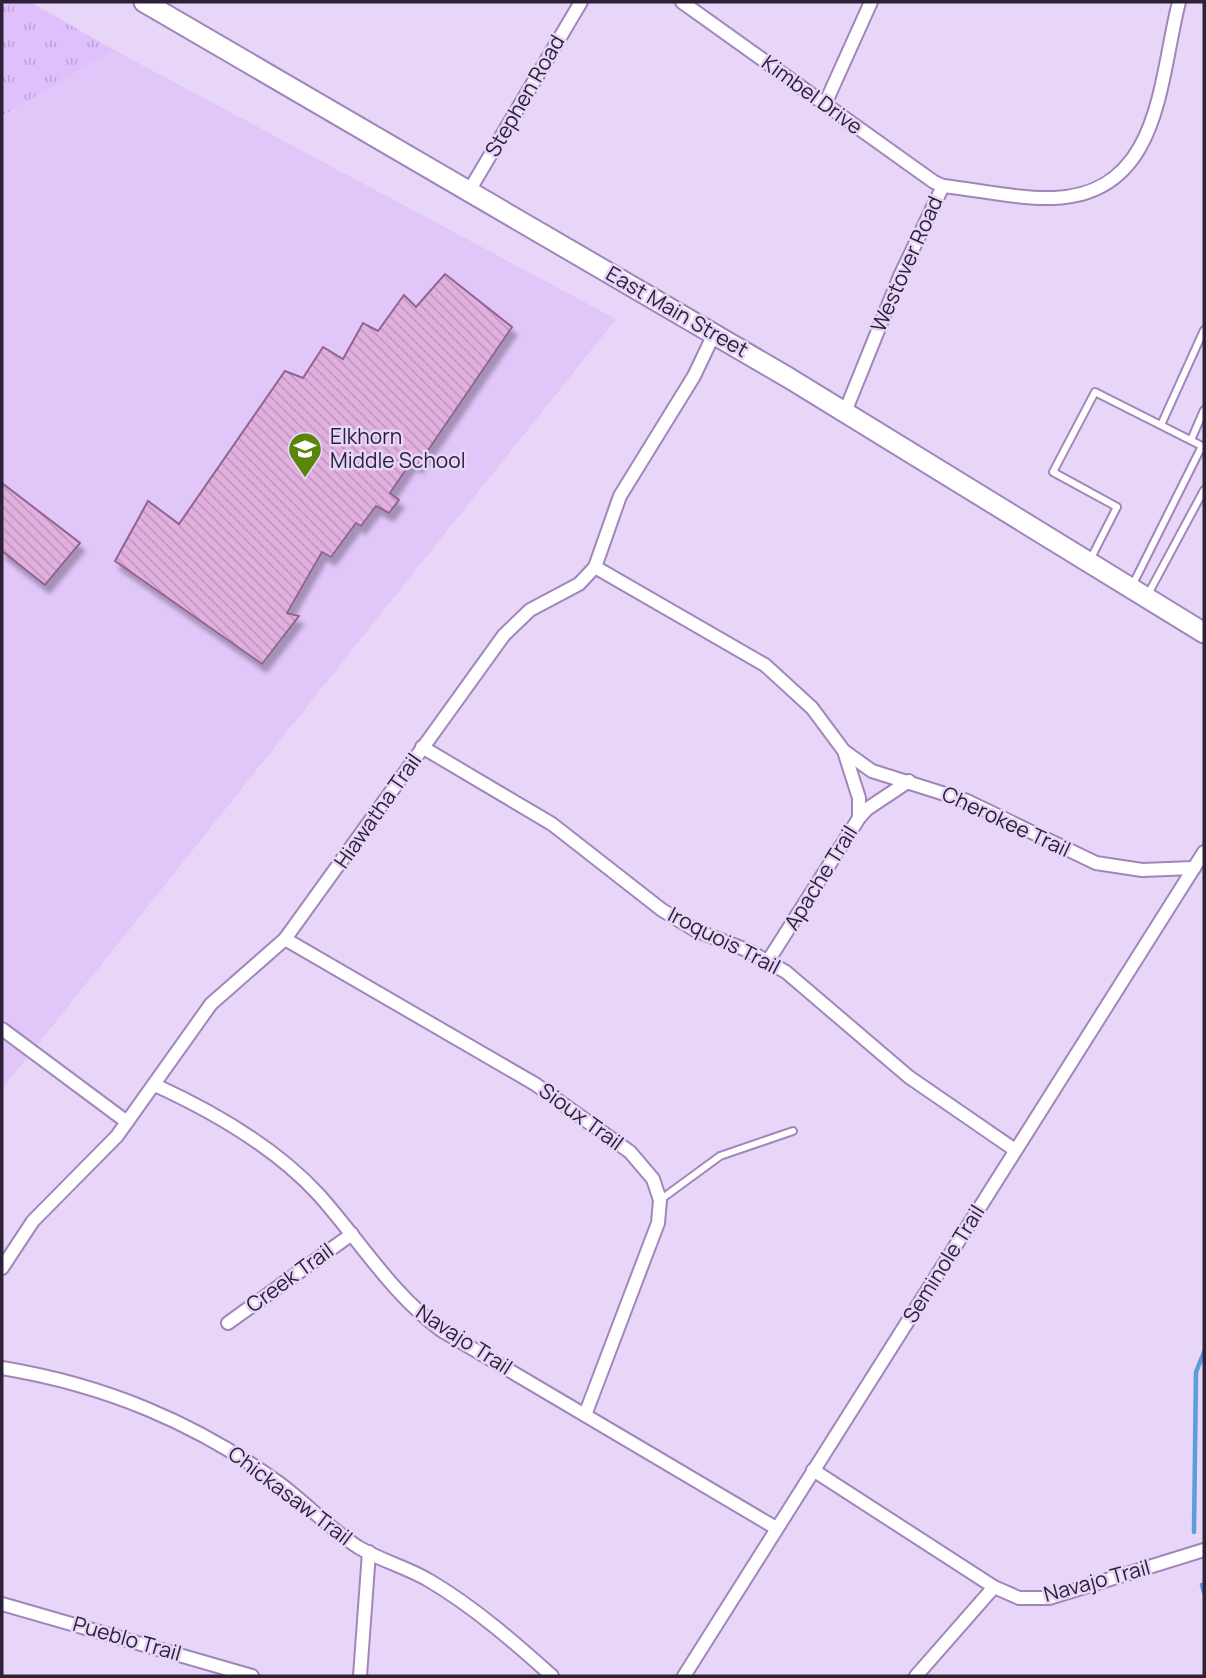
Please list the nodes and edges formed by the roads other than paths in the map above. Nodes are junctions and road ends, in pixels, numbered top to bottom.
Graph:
1 (144, 2) edge
2 (581, 2) edge
3 (682, 2) edge
4 (871, 2) edge
5 (1179, 2) edge
6 (825, 104) junction
7 (943, 186) junction
8 (469, 191) junction
9 (1204, 330) edge
10 (714, 334) junction
11 (1204, 410) edge
12 (845, 412) junction
13 (1161, 425) junction
14 (1191, 440) junction
15 (1204, 490) edge
16 (1088, 562) junction
17 (595, 567) junction
18 (1139, 593) junction
19 (1204, 633) edge
20 (422, 747) junction
21 (844, 751) junction
22 (909, 781) junction
23 (859, 818) junction
24 (1204, 852) edge
25 (1195, 868) junction
26 (285, 939) junction
27 (768, 961) junction
28 (2, 1028) edge
29 (155, 1085) junction
30 (127, 1122) junction
31 (793, 1130) dead end
32 (1015, 1150) junction
33 (660, 1200) junction
34 (352, 1234) junction
35 (2, 1268) edge
36 (228, 1323) dead end
37 (2, 1368) edge
38 (585, 1415) junction
39 (813, 1471) junction
40 (776, 1528) junction
41 (1204, 1550) edge
42 (369, 1552) junction
43 (994, 1587) junction
44 (2, 1604) edge
45 (252, 1676) edge
46 (360, 1676) edge
47 (552, 1676) edge
48 (684, 1676) edge
49 (916, 1676) edge

1 - 8 main road, East Main Street
2 - 8 street, Stephen Road
3 - 6 street, Kimbel Drive
4 - 6 street
5 - 7 street, Westover Road
6 - 7 street, Kimbel Drive
7 - 12 street, Westover Road
8 - 10 main road, East Main Street
9 - 13 lane
10 - 12 main road, East Main Street
10 - 17 street
11 - 14 lane
12 - 16 main road, East Main Street
13 - 14 lane
13 - 16 lane
14 - 18 lane
15 - 18 lane
16 - 18 main road, East Main Street
17 - 20 street, Hiawatha Trail
17 - 21 street, Cherokee Trail
18 - 19 main road, East Main Street
20 - 26 street, Hiawatha Trail
20 - 27 street, Iroquois Trail
21 - 22 street, Cherokee Trail
21 - 23 street, Apache Trail
22 - 23 street
22 - 25 street, Cherokee Trail
23 - 27 street, Apache Trail
24 - 25 street, Seminole Trail
25 - 32 street, Seminole Trail
26 - 29 street, Hiawatha Trail
26 - 33 street, Sioux Trail
27 - 32 street, Iroquois Trail
28 - 30 street
29 - 30 street, Hiawatha Trail
29 - 34 street, Navajo Trail
30 - 35 street, Hiawatha Trail
31 - 33 lane
32 - 39 street, Seminole Trail
33 - 38 street
34 - 36 street, Creek Trail
34 - 38 street, Navajo Trail
37 - 42 street, Chickasaw Trail
38 - 40 street, Navajo Trail
39 - 40 street, Seminole Trail
39 - 43 street, Navajo Trail
40 - 48 street, Seminole Trail
41 - 43 street, Navajo Trail
42 - 46 street
42 - 47 street, Chickasaw Trail
43 - 49 street
44 - 45 street, Pueblo Trail

